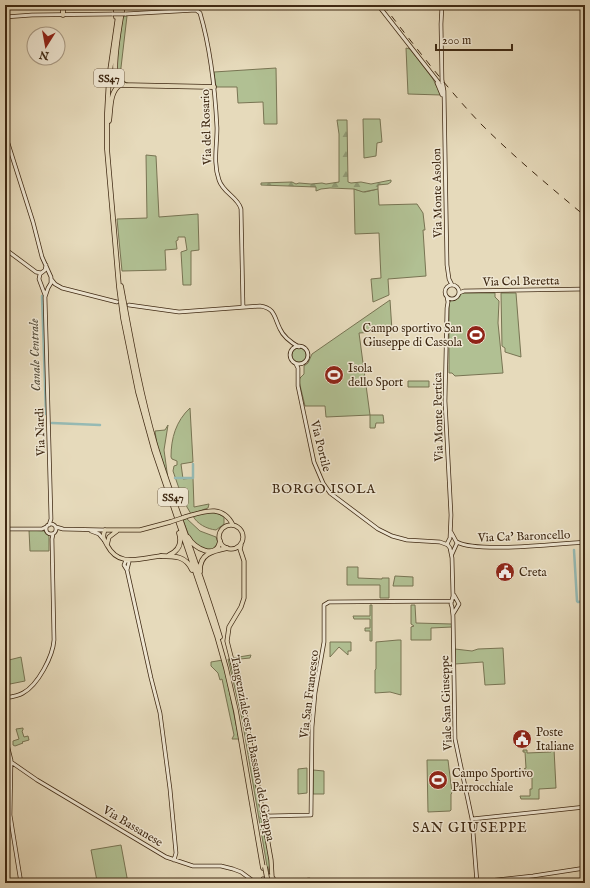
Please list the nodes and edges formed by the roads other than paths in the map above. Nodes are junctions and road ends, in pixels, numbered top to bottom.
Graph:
1 (63, 5) edge
2 (116, 5) edge
3 (120, 5) edge
4 (123, 5) edge
5 (378, 5) edge
6 (442, 5) edge
7 (63, 15) junction
8 (5, 17) edge
9 (116, 25) junction
10 (440, 82) junction
11 (125, 85) junction
12 (214, 87) junction
13 (443, 95) junction
14 (107, 132) junction
15 (5, 134) edge
16 (5, 249) edge
17 (45, 263) junction
18 (30, 268) junction
19 (119, 272) junction
20 (42, 273) junction
21 (50, 274) junction
22 (39, 279) junction
23 (51, 279) junction
24 (449, 279) junction
25 (452, 285) junction
26 (448, 286) junction
27 (42, 287) junction
28 (48, 287) junction
29 (59, 287) junction
30 (458, 289) junction
31 (585, 289) edge
32 (464, 291) junction
33 (459, 293) junction
34 (45, 296) junction
35 (449, 298) junction
36 (117, 302) dead end
37 (129, 305) dead end
38 (243, 307) junction
39 (291, 341) junction
40 (299, 347) junction
41 (292, 349) junction
42 (296, 364) junction
43 (302, 364) junction
44 (298, 372) junction
45 (163, 480) junction
46 (168, 483) junction
47 (224, 515) junction
48 (183, 517) junction
49 (51, 519) junction
50 (233, 525) junction
51 (55, 526) junction
52 (225, 527) junction
53 (47, 528) junction
54 (63, 529) junction
55 (5, 530) edge
56 (90, 530) junction
57 (105, 530) junction
58 (118, 530) junction
59 (450, 531) junction
60 (53, 533) junction
61 (104, 540) junction
62 (449, 540) junction
63 (220, 541) junction
64 (455, 541) junction
65 (440, 542) junction
66 (585, 542) edge
67 (107, 545) junction
68 (241, 545) junction
69 (464, 545) junction
70 (449, 546) junction
71 (455, 547) junction
72 (227, 548) junction
73 (234, 549) junction
74 (242, 553) junction
75 (161, 556) junction
76 (452, 558) junction
77 (126, 560) junction
78 (437, 601) junction
79 (453, 601) junction
80 (453, 607) junction
81 (209, 613) junction
82 (216, 624) junction
83 (225, 658) junction
84 (5, 698) edge
85 (5, 736) edge
86 (11, 762) junction
87 (585, 807) edge
88 (261, 810) junction
89 (270, 816) junction
90 (262, 817) junction
91 (472, 819) junction
92 (264, 825) junction
93 (174, 860) junction
94 (585, 868) edge
95 (271, 875) junction
96 (254, 882) edge
97 (265, 882) edge
98 (280, 882) edge
99 (315, 882) edge
100 (21, 883) edge
101 (274, 883) edge
102 (470, 883) edge
103 (477, 883) edge

1 - 7 highway
2 - 9 highway
3 - 9 highway, Tangenziale est di Bassano del Grappa / SS47
4 - 11 highway
5 - 10 street
6 - 10 street, Via Monte Asolon
7 - 8 street
7 - 12 street, Via del Rosario, bridge
9 - 14 highway, Tangenziale est di Bassano del Grappa / SS47
10 - 13 street
10 - 13 street, Via Monte Asolon
10 - 13 street, Via Monte Asolon
11 - 12 highway
11 - 14 highway
12 - 38 street, Via del Rosario
13 - 24 street, Via Monte Asolon
14 - 19 highway, Tangenziale est di Bassano del Grappa / SS47
15 - 17 street, Via Nardi
16 - 18 street
17 - 20 street
17 - 21 street, Via Nardi
18 - 20 street
18 - 22 street, Via Nardi
19 - 45 highway, Tangenziale est di Bassano del Grappa / SS47
19 - 46 highway, Tangenziale est di Bassano del Grappa / SS47
20 - 21 street
20 - 22 street
21 - 23 street, Via Nardi
22 - 27 street, Via Nardi
23 - 28 street, Via Nardi
23 - 29 street
24 - 25 street, Via Monte Asolon
24 - 26 street, Via Monte Asolon
25 - 26 street
25 - 30 street
26 - 35 street
27 - 28 street
27 - 34 street, Via Nardi
28 - 29 street
28 - 34 street, Via Nardi
29 - 36 street
30 - 32 street
30 - 33 street
31 - 32 street, Via Col Beretta
32 - 33 street, Via Col Beretta
33 - 35 street
34 - 49 street, Via Nardi
35 - 59 street, Via Monte Pertica
37 - 38 street
38 - 39 street
39 - 40 street
39 - 41 street
40 - 41 street
40 - 43 street
41 - 42 street
42 - 43 street
42 - 44 street, Via Portile
43 - 44 street
44 - 65 street, Via Portile
45 - 75 highway, SS47
45 - 81 highway, Tangenziale est di Bassano del Grappa / SS47
46 - 48 highway, SS47
46 - 82 highway, Tangenziale est di Bassano del Grappa / SS47
47 - 48 main road
47 - 50 main road
47 - 52 main road
48 - 58 main road, bridge
48 - 63 highway, SS47
49 - 51 street
49 - 53 street
50 - 52 main road
50 - 68 main road
51 - 53 street
51 - 54 street
51 - 60 street
52 - 63 main road
53 - 55 street
53 - 60 street
54 - 56 street
54 - 60 street
56 - 57 street
56 - 61 street
57 - 58 main road
57 - 61 main road
57 - 67 main road
58 - 67 main road
59 - 62 street, Via Monte Pertica
59 - 64 street, Via Monte Pertica
60 - 84 street
61 - 67 main road
62 - 64 street, Via Portile
62 - 65 street, Via Portile
62 - 70 street, Via Monte Pertica
63 - 72 main road
64 - 69 street, Via Ca' Baroncello
64 - 71 street, Viale San Giuseppe
65 - 70 street, Via Portile
66 - 69 street, Via Ca' Baroncello
67 - 77 main road
68 - 73 main road
68 - 74 main road
69 - 71 street, Via Ca' Baroncello
70 - 71 street, Via Ca' Baroncello
70 - 76 street, Viale San Giuseppe
71 - 76 street, Viale San Giuseppe
72 - 73 main road
72 - 82 highway
73 - 74 main road
74 - 88 main road
75 - 77 main road
75 - 81 highway
76 - 79 street, Viale San Giuseppe
77 - 93 street
78 - 79 street
78 - 80 street
78 - 89 street, Via San Francesco
79 - 80 street, Viale San Giuseppe
79 - 80 street, Viale San Giuseppe
80 - 91 street, Viale San Giuseppe
81 - 83 highway, Tangenziale est di Bassano del Grappa / SS47
82 - 83 highway, Tangenziale est di Bassano del Grappa / SS47
83 - 97 highway, Tangenziale est di Bassano del Grappa / SS47, bridge
85 - 86 street
86 - 93 street, Via Bassanese
86 - 100 street
87 - 91 street
88 - 89 street
88 - 90 main road
89 - 90 street
89 - 92 street
90 - 92 main road
91 - 103 street, Viale San Giuseppe
92 - 95 main road
93 - 96 street, Via Bassanese
94 - 103 street
95 - 98 street
95 - 101 main road
96 - 97 street, Via Bassanese
98 - 99 street
102 - 103 street

